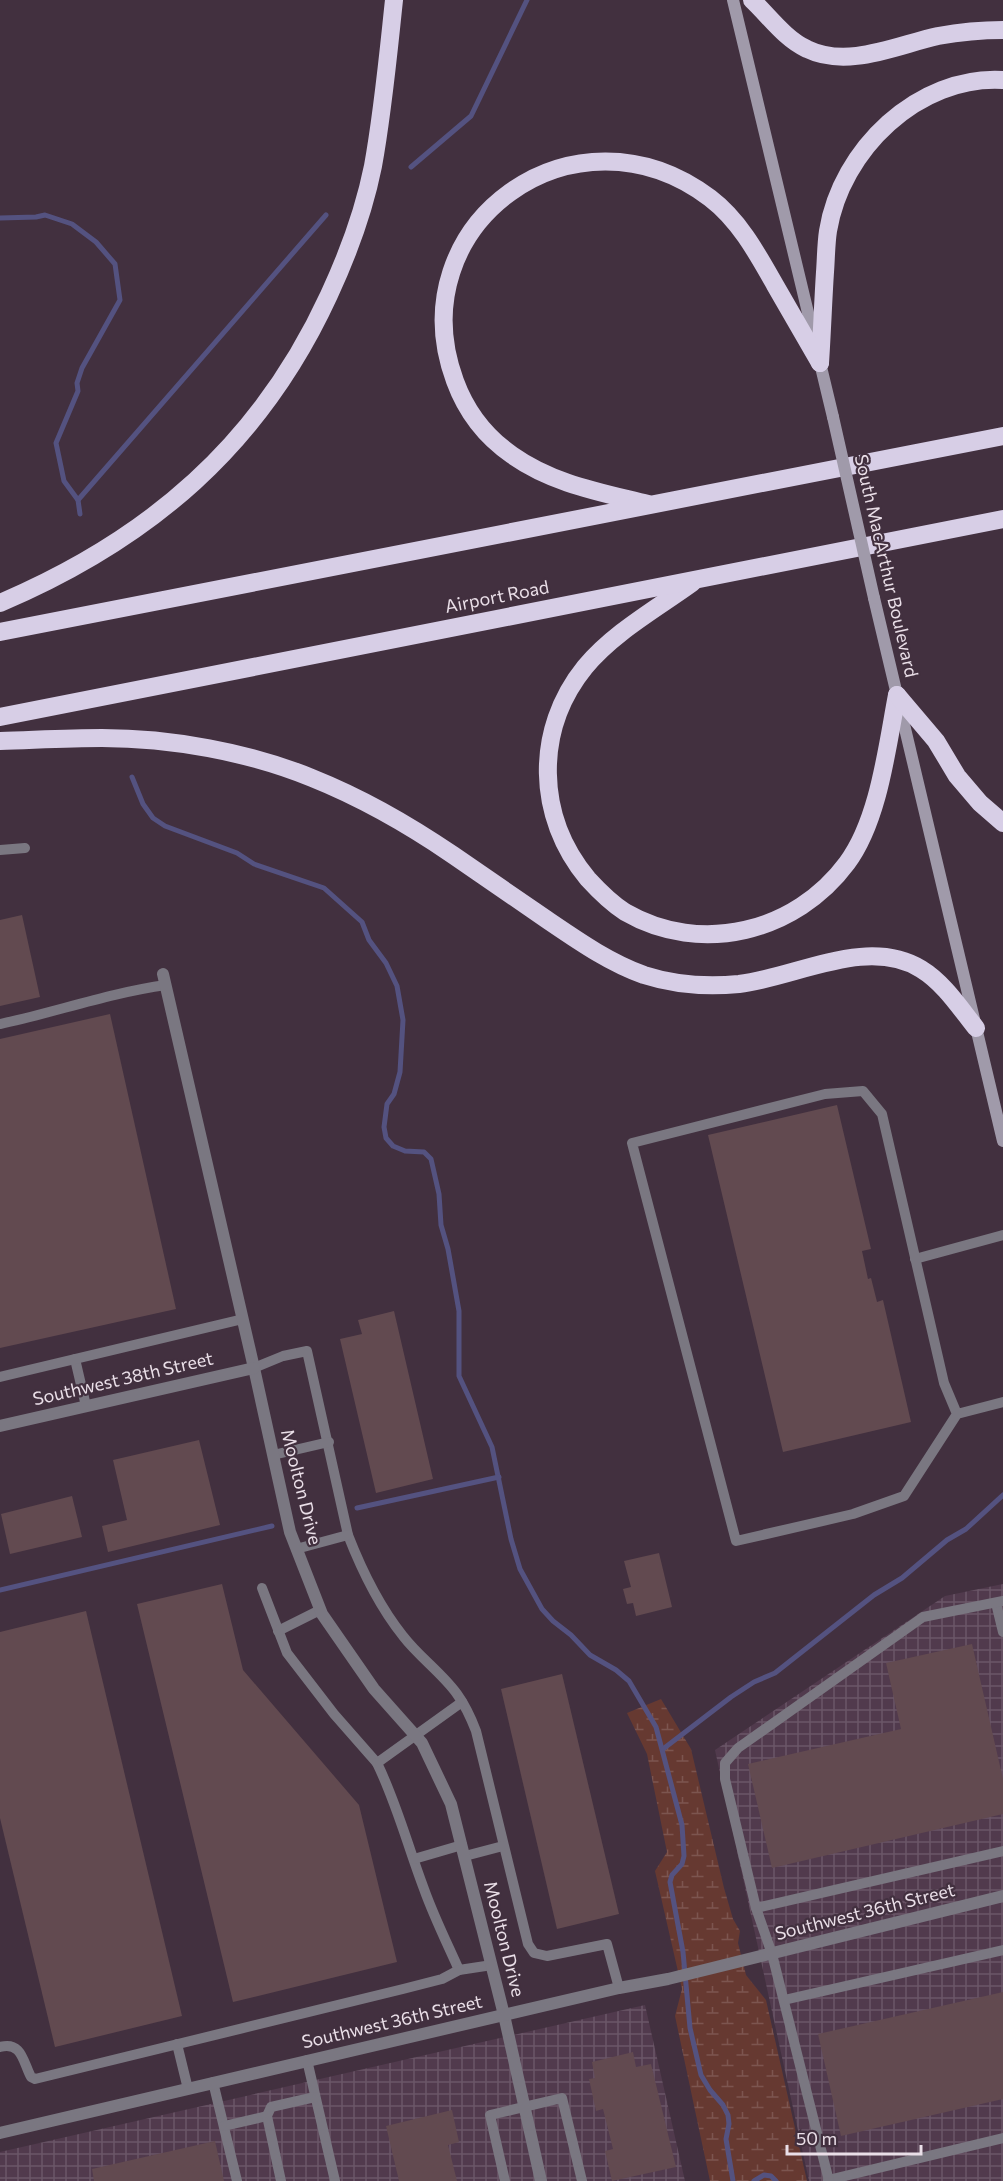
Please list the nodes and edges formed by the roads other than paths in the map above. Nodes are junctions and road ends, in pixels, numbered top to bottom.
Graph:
1 (394, 0) edge
2 (733, 0) edge
3 (752, 0) edge
4 (1003, 30) edge
5 (1003, 80) edge
6 (820, 363) junction
7 (1003, 436) edge
8 (655, 506) junction
9 (1003, 519) edge
10 (699, 579) junction
11 (0, 603) edge
12 (0, 632) edge
13 (897, 695) junction
14 (0, 717) edge
15 (0, 741) edge
16 (1003, 823) edge
17 (25, 848) dead end
18 (0, 850) edge
19 (165, 980) joint
20 (0, 1024) edge
21 (976, 1028) junction
22 (1003, 1141) edge
23 (1003, 1235) edge
24 (915, 1259) junction
25 (243, 1319) junction
26 (75, 1359) junction
27 (254, 1368) junction
28 (0, 1377) edge
29 (1003, 1402) edge
30 (86, 1406) junction
31 (957, 1414) junction
32 (0, 1426) edge
33 (329, 1442) junction
34 (273, 1455) junction
35 (348, 1535) junction
36 (296, 1549) junction
37 (262, 1588) dead end
38 (1000, 1602) edge
39 (320, 1610) junction
40 (278, 1631) junction
41 (1003, 1632) edge
42 (462, 1702) junction
43 (415, 1735) junction
44 (376, 1763) junction
45 (503, 1846) junction
46 (464, 1851) junction
47 (1003, 1851) edge
48 (414, 1859) junction
49 (1003, 1896) edge
50 (756, 1908) junction
51 (1003, 1950) edge
52 (772, 1954) junction
53 (492, 1965) junction
54 (459, 1970) junction
55 (619, 1988) junction
56 (784, 2000) junction
57 (504, 2015) junction
58 (177, 2044) junction
59 (0, 2047) edge
60 (307, 2060) junction
61 (213, 2082) junction
62 (188, 2089) junction
63 (314, 2092) junction
64 (525, 2107) junction
65 (267, 2116) junction
66 (224, 2126) junction
67 (0, 2133) edge
68 (1003, 2138) edge
69 (237, 2181) edge
70 (281, 2181) edge
71 (335, 2181) edge
72 (505, 2181) edge
73 (541, 2181) edge
74 (582, 2181) edge
75 (828, 2181) edge

1 - 11 highway
2 - 6 main road, South MacArthur Boulevard
3 - 4 highway
5 - 6 highway
6 - 8 highway
6 - 13 main road, South MacArthur Boulevard, bridge
7 - 8 highway
8 - 12 highway
9 - 10 highway, Airport Road
10 - 13 highway
10 - 14 highway, Airport Road
13 - 16 highway
13 - 21 main road, South MacArthur Boulevard
15 - 21 highway
17 - 18 lane
19 - 20 lane
19 - 25 street, Moolton Drive
21 - 22 main road, South MacArthur Boulevard
23 - 24 lane
24 - 31 lane
24 - 31 lane
25 - 26 lane
25 - 27 street, Moolton Drive
26 - 28 lane
26 - 30 lane
27 - 30 street, Southwest 38th Street
27 - 33 lane
27 - 34 street, Moolton Drive
29 - 31 lane
30 - 32 street, Southwest 38th Street
33 - 34 lane
33 - 35 lane
34 - 36 street, Moolton Drive
35 - 36 lane
35 - 42 lane
36 - 39 street, Moolton Drive
37 - 40 lane
38 - 41 lane
38 - 50 lane
39 - 40 lane
39 - 43 street, Moolton Drive
40 - 44 lane
42 - 43 lane
42 - 45 lane
43 - 44 lane
43 - 46 street, Moolton Drive
44 - 48 lane
45 - 46 lane
45 - 55 lane
46 - 48 lane
46 - 53 street, Moolton Drive
47 - 50 lane
48 - 54 lane
49 - 52 street, Southwest 36th Street
50 - 52 lane
51 - 56 lane
52 - 55 street, Southwest 36th Street
52 - 56 lane
53 - 54 lane
53 - 57 street, Moolton Drive
54 - 58 lane
55 - 57 street, Southwest 36th Street
56 - 75 lane
57 - 60 street, Southwest 36th Street
57 - 64 street, Moolton Drive
58 - 59 lane
58 - 62 lane
60 - 61 street, Southwest 36th Street
60 - 63 lane
61 - 62 street, Southwest 36th Street
61 - 66 lane
62 - 67 street, Southwest 36th Street
63 - 65 lane
63 - 71 lane
64 - 72 lane
64 - 73 street, Moolton Drive
64 - 74 lane
65 - 66 lane
65 - 70 lane
66 - 69 lane
68 - 75 lane

